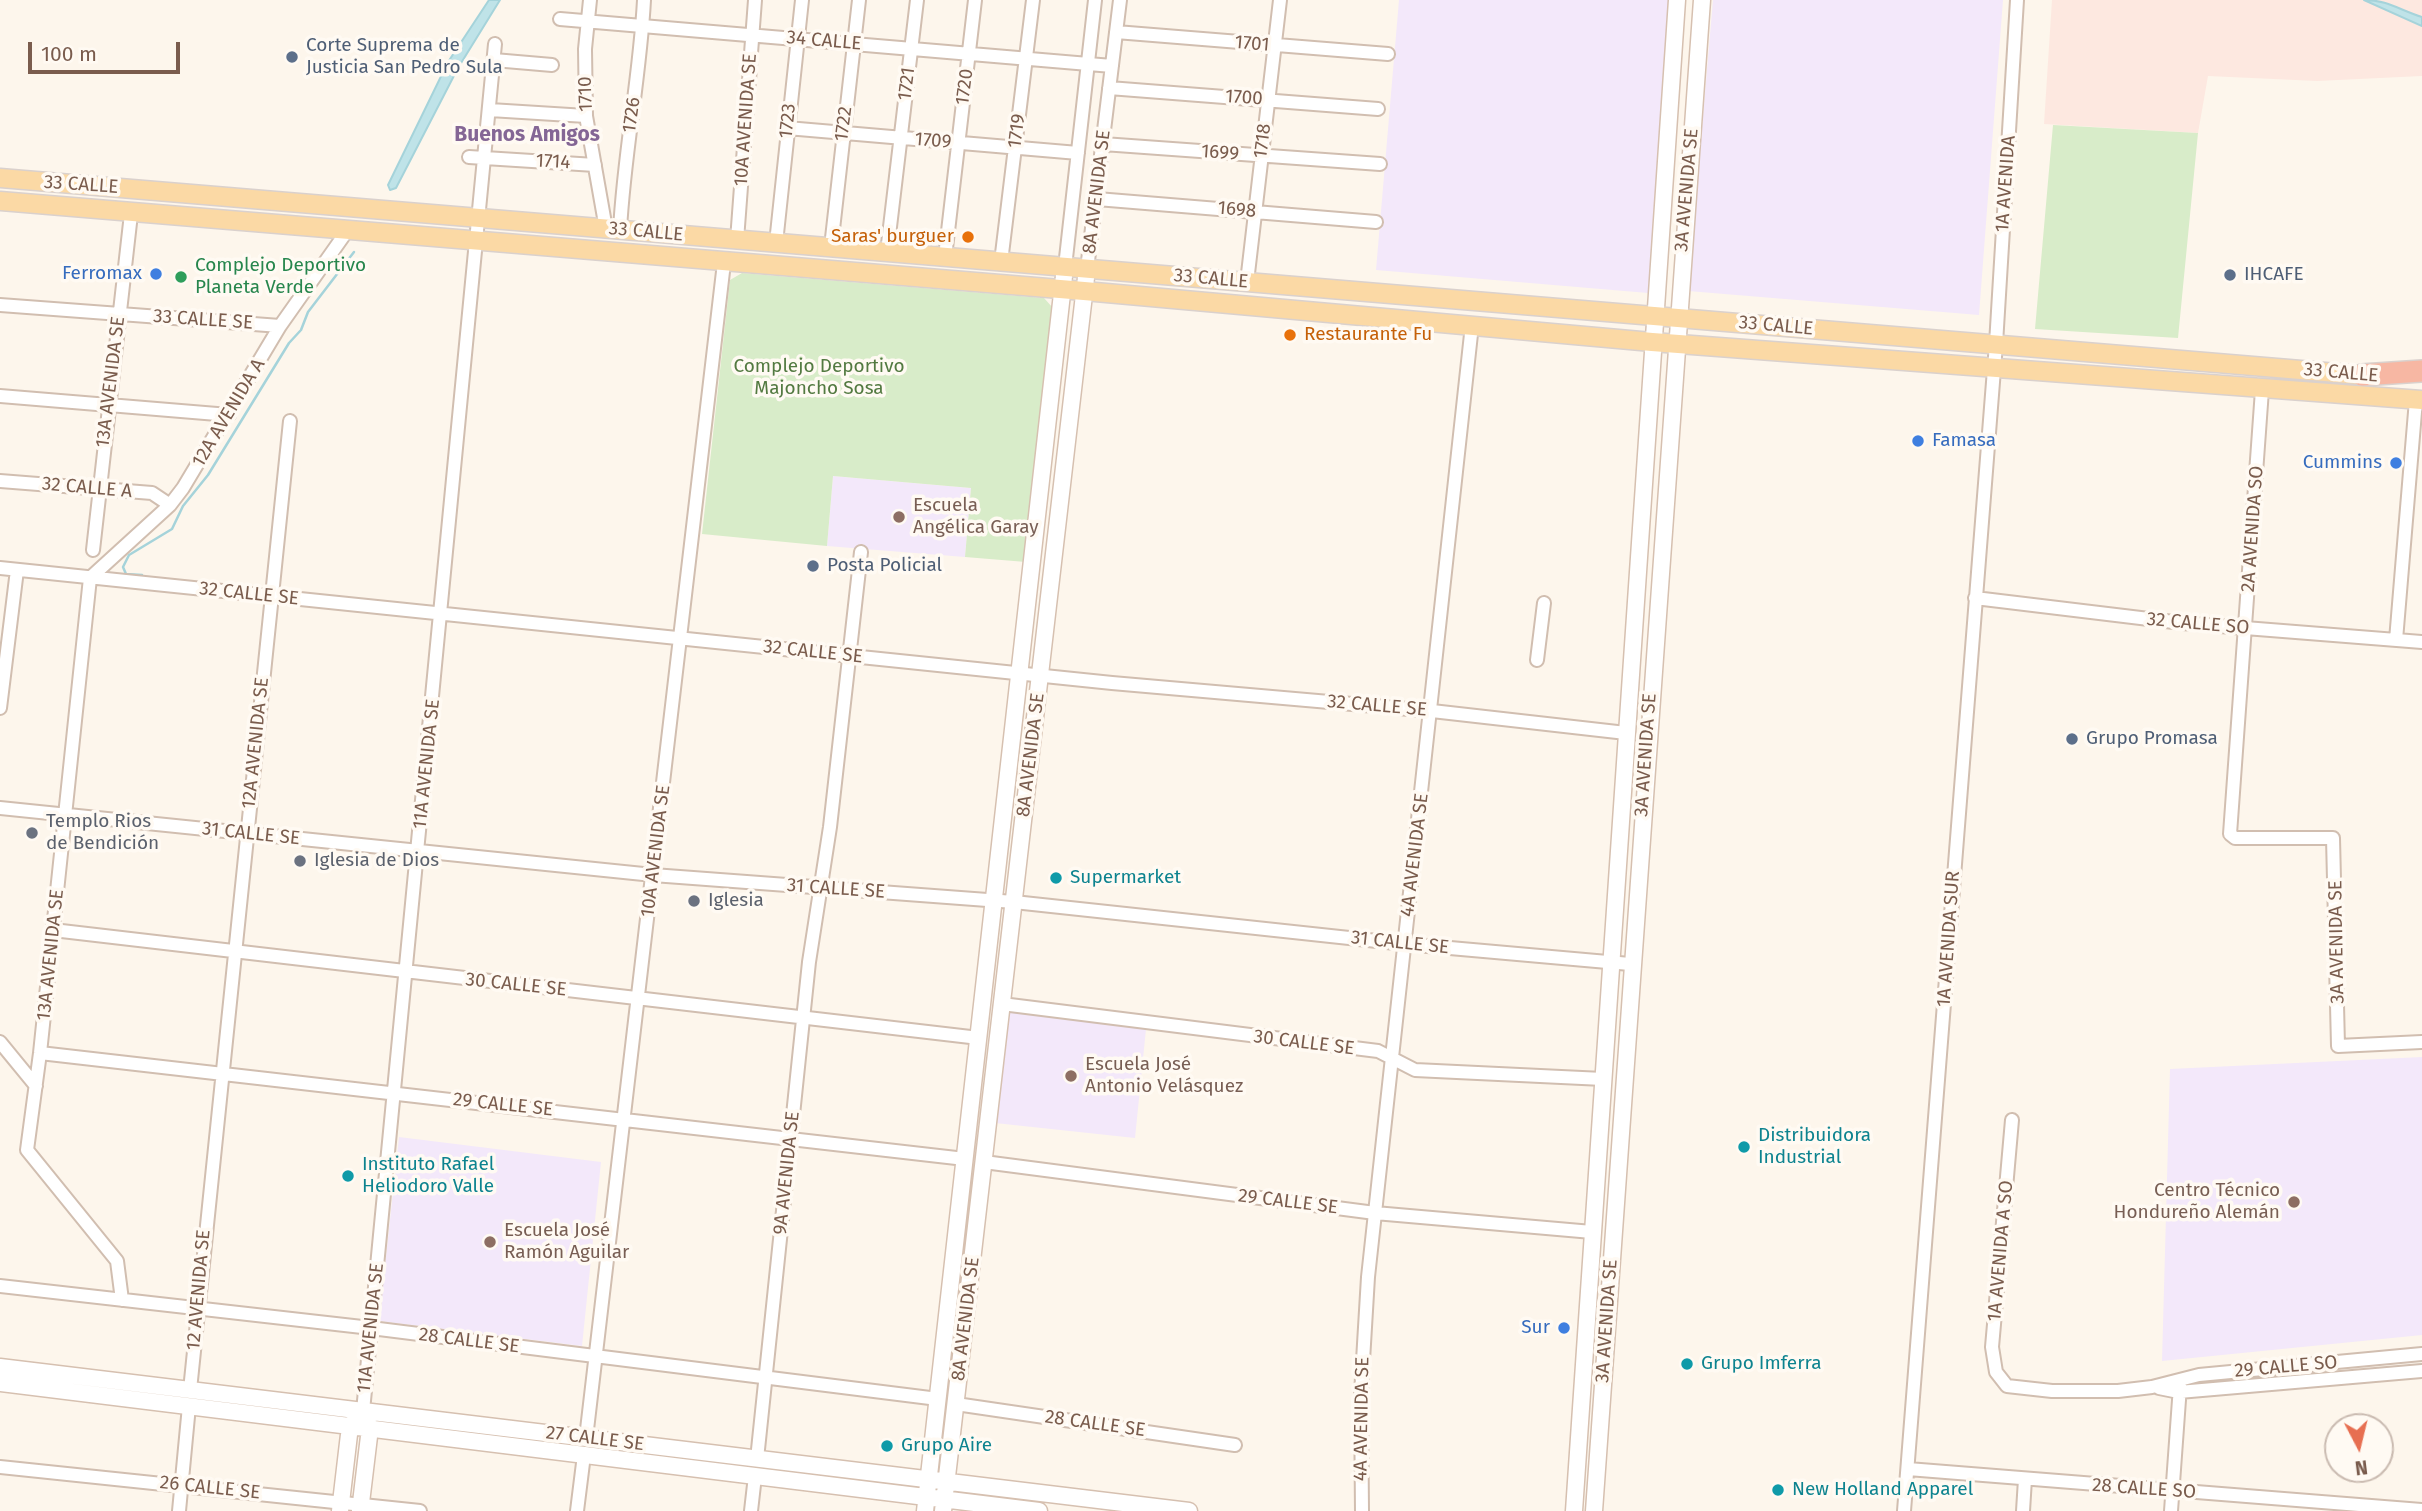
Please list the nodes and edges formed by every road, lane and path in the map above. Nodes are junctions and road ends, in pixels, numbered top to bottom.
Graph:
1 (590, 0) edge
2 (644, 0) edge
3 (755, 0) edge
4 (802, 0) edge
5 (859, 0) edge
6 (917, 0) edge
7 (975, 0) edge
8 (1033, 0) edge
9 (1095, 0) edge
10 (1120, 0) edge
11 (1280, 0) edge
12 (1677, 0) edge
13 (1702, 0) edge
14 (2017, 0) edge
15 (560, 19) dead end
16 (588, 22) junction
17 (643, 26) junction
18 (1116, 32) junction
19 (752, 35) junction
20 (798, 38) junction
21 (853, 43) junction
22 (495, 44) dead end
23 (1274, 46) junction
24 (911, 48) junction
25 (969, 52) junction
26 (1388, 54) dead end
27 (1026, 57) junction
28 (494, 60) junction
29 (1087, 62) junction
30 (552, 65) dead end
31 (1112, 65) junction
32 (1109, 88) junction
33 (1268, 100) junction
34 (1378, 109) dead end
35 (490, 110) junction
36 (586, 116) junction
37 (787, 128) junction
38 (843, 133) junction
39 (901, 138) junction
40 (958, 143) junction
41 (1103, 144) junction
42 (1015, 148) junction
43 (1078, 153) junction
44 (1262, 156) junction
45 (469, 158) dead end
46 (485, 158) junction
47 (595, 164) junction
48 (1380, 164) dead end
49 (0, 178) edge
50 (1097, 199) junction
51 (0, 201) edge
52 (1255, 212) junction
53 (131, 214) junction
54 (480, 218) junction
55 (1376, 222) dead end
56 (613, 229) junction
57 (347, 231) junction
58 (737, 240) junction
59 (478, 242) junction
60 (776, 243) junction
61 (831, 247) junction
62 (887, 252) junction
63 (945, 257) junction
64 (1001, 261) junction
65 (724, 263) junction
66 (1065, 267) junction
67 (1087, 269) junction
68 (1247, 282) junction
69 (1062, 289) junction
70 (1084, 291) junction
71 (0, 305) edge
72 (119, 314) junction
73 (1653, 316) junction
74 (1677, 318) junction
75 (1472, 325) junction
76 (281, 326) junction
77 (1652, 342) junction
78 (1676, 344) junction
79 (1996, 345) junction
80 (1993, 368) junction
81 (2422, 371) edge
82 (2362, 375) junction
83 (2422, 380) edge
84 (2262, 390) junction
85 (0, 396) edge
86 (2419, 400) edge
87 (108, 405) junction
88 (229, 415) junction
89 (290, 421) dead end
90 (0, 481) edge
91 (98, 488) junction
92 (170, 505) junction
93 (93, 550) dead end
94 (861, 552) dead end
95 (0, 568) edge
96 (17, 570) junction
97 (90, 578) junction
98 (271, 596) junction
99 (1975, 598) junction
100 (1544, 603) dead end
101 (442, 614) junction
102 (2246, 628) junction
103 (681, 639) junction
104 (2396, 640) junction
105 (2422, 642) edge
106 (849, 656) junction
107 (1538, 660) dead end
108 (1019, 673) junction
109 (1040, 676) junction
110 (0, 708) edge
111 (1432, 711) junction
112 (1626, 733) junction
113 (0, 808) edge
114 (65, 815) junction
115 (246, 833) junction
116 (2333, 838) joint
117 (418, 851) junction
118 (653, 874) junction
119 (820, 888) junction
120 (994, 900) junction
121 (1014, 902) junction
122 (53, 930) junction
123 (1405, 944) junction
124 (234, 952) junction
125 (1611, 962) junction
126 (1630, 964) junction
127 (406, 973) junction
128 (638, 999) junction
129 (1002, 1004) junction
130 (803, 1019) junction
131 (979, 1038) junction
132 (0, 1042) edge
133 (2422, 1042) edge
134 (40, 1053) junction
135 (1390, 1059) junction
136 (221, 1073) junction
137 (1603, 1079) junction
138 (36, 1086) junction
139 (394, 1093) junction
140 (624, 1118) junction
141 (2012, 1120) dead end
142 (791, 1139) junction
143 (965, 1159) junction
144 (984, 1162) junction
145 (209, 1190) joint
146 (1375, 1213) junction
147 (1592, 1232) junction
148 (0, 1286) edge
149 (122, 1300) junction
150 (197, 1308) junction
151 (371, 1328) junction
152 (2422, 1354) edge
153 (596, 1358) junction
154 (2365, 1359) junction
155 (2325, 1363) junction
156 (0, 1367) edge
157 (2422, 1371) edge
158 (2368, 1376) junction
159 (765, 1380) junction
160 (2326, 1380) junction
161 (2000, 1381) joint
162 (0, 1382) edge
163 (2180, 1386) junction
164 (190, 1398) junction
165 (938, 1399) junction
166 (956, 1404) junction
167 (363, 1411) junction
168 (350, 1426) junction
169 (370, 1428) junction
170 (586, 1438) junction
171 (1234, 1445) dead end
172 (584, 1455) junction
173 (757, 1459) junction
174 (0, 1467) edge
175 (1908, 1469) junction
176 (755, 1476) junction
177 (929, 1479) junction
178 (2025, 1479) junction
179 (947, 1482) junction
180 (182, 1484) junction
181 (2173, 1491) junction
182 (926, 1504) edge
183 (944, 1505) edge
184 (340, 1506) edge
185 (2332, 1507) edge
186 (361, 1508) edge
187 (2422, 1510) edge
188 (179, 1511) edge
189 (420, 1511) edge
190 (577, 1511) edge
191 (751, 1511) edge
192 (1039, 1511) edge
193 (1189, 1511) edge
194 (1362, 1511) edge
195 (1574, 1511) edge
196 (1594, 1511) edge
197 (1904, 1511) edge
198 (2023, 1511) edge
199 (2171, 1511) edge

1 - 16 street, 1710
2 - 17 street, 1726
3 - 19 street, 10A AVENIDA SE
4 - 20 street, 1723
5 - 21 street, 1722
6 - 24 street, 1721
7 - 25 street, 1720
8 - 27 street, 1719
9 - 29 street, 8A AVENIDA SE
10 - 18 street, 8A AVENIDA SE
11 - 23 street, 1718
12 - 73 main road, 3A AVENIDA SE
13 - 74 main road, 3A AVENIDA SE
14 - 79 street, 1A AVENIDA
15 - 16 street, 34 CALLE
16 - 17 street, 34 CALLE
16 - 36 street, 1710
17 - 19 street, 34 CALLE
17 - 56 street, 1726
18 - 23 street, 1701
18 - 31 street, 8A AVENIDA SE
19 - 20 street, 34 CALLE
19 - 58 street, 10A AVENIDA SE
20 - 21 street, 34 CALLE
20 - 37 street, 1723
21 - 24 street, 34 CALLE
21 - 38 street, 1722
22 - 28 street, 11A AVENIDA SE
23 - 26 street, 1701
23 - 33 street, 1718
24 - 25 street, 34 CALLE
24 - 39 street, 1721
25 - 27 street, 34 CALLE
25 - 40 street, 1720
27 - 29 street, 34 CALLE
27 - 42 street, 1719
28 - 30 street
28 - 35 street, 11A AVENIDA SE
29 - 31 street, 34 CALLE
29 - 43 street, 8A AVENIDA SE
31 - 32 street, 8A AVENIDA SE
32 - 33 street, 1700
32 - 41 street, 8A AVENIDA SE
33 - 34 street, 1700
33 - 44 street, 1718
35 - 36 street
35 - 46 street, 11A AVENIDA SE
36 - 47 street, 1710
37 - 38 street, 1709
37 - 60 street, 1723
38 - 39 street, 1709
38 - 61 street, 1722
39 - 40 street, 1709
39 - 62 street, 1721
40 - 42 street, 1709
40 - 63 street, 1720
41 - 44 street, 1699
41 - 50 street, 8A AVENIDA SE
42 - 43 street, 1709
42 - 64 street, 1719
43 - 66 street, 8A AVENIDA SE
44 - 48 street, 1699
44 - 52 street, 1718
45 - 46 street, 1714
46 - 47 street, 1714
46 - 54 street, 11A AVENIDA SE
47 - 56 street, 1710
49 - 54 main road, 33 CALLE
50 - 52 street, 1698
50 - 67 street, 8A AVENIDA SE
51 - 53 main road, 33 CALLE
52 - 55 street, 1698
52 - 68 street, 1718
53 - 57 main road, 33 CALLE
53 - 72 street, 13A AVENIDA SE
54 - 56 main road, 33 CALLE
54 - 59 street, 11A AVENIDA SE
56 - 58 main road, 33 CALLE
57 - 59 main road, 33 CALLE
57 - 76 street, 12A AVENIDA A
58 - 60 main road, 33 CALLE
59 - 65 main road, 33 CALLE
59 - 101 street, 11A AVENIDA SE
60 - 61 main road, 33 CALLE
61 - 62 main road, 33 CALLE
62 - 63 main road, 33 CALLE
63 - 64 main road, 33 CALLE
64 - 66 main road, 33 CALLE
65 - 69 main road, 33 CALLE
65 - 103 street, 10A AVENIDA SE
66 - 67 main road, 33 CALLE
66 - 69 main road, 8A AVENIDA SE
67 - 68 main road, 33 CALLE
67 - 70 main road, 8A AVENIDA SE
68 - 73 main road, 33 CALLE
69 - 70 main road, 33 CALLE
69 - 108 main road, 8A AVENIDA SE
70 - 75 main road, 33 CALLE
70 - 109 main road, 8A AVENIDA SE
71 - 72 street, 33 CALLE SE
72 - 76 street, 33 CALLE SE
72 - 87 street, 13A AVENIDA SE
73 - 74 main road, 33 CALLE
73 - 77 main road, 3A AVENIDA SE
74 - 78 main road, 3A AVENIDA SE
74 - 79 main road, 33 CALLE
75 - 77 main road, 33 CALLE
75 - 111 street, 4A AVENIDA SE
76 - 88 street, 12A AVENIDA A
77 - 78 main road, 33 CALLE
77 - 112 main road, 3A AVENIDA SE
78 - 80 main road, 33 CALLE
78 - 126 main road, 3A AVENIDA SE
79 - 80 street, 1A AVENIDA
79 - 82 main road, 33 CALLE
80 - 84 main road, 33 CALLE
80 - 99 street, 1A AVENIDA SUR
81 - 82 highway
82 - 83 main road, 33 CALLE
84 - 86 main road, 33 CALLE
84 - 102 street, 2A AVENIDA SO
85 - 87 street
86 - 104 street
87 - 88 street
87 - 91 street, 13A AVENIDA SE
88 - 92 street, 12A AVENIDA A
89 - 98 street, 12A AVENIDA SE
90 - 91 street, 32 CALLE A
91 - 92 street, 32 CALLE A
91 - 93 street, 13A AVENIDA SE
92 - 97 street, 12A AVENIDA A
94 - 106 street
95 - 96 street, 32 CALLE SE
96 - 97 street, 32 CALLE SE
96 - 110 street
97 - 98 street, 32 CALLE SE
97 - 114 street, 13A AVENIDA SE
98 - 101 street, 32 CALLE SE
98 - 115 street, 12A AVENIDA SE
99 - 102 street, 32 CALLE SO
99 - 175 street, 1A AVENIDA SUR
100 - 107 street
101 - 103 street, 32 CALLE SE
101 - 117 street, 11A AVENIDA SE
102 - 104 street, 32 CALLE SO
102 - 116 street, 2A AVENIDA SO
103 - 106 street, 32 CALLE SE
103 - 118 street, 10A AVENIDA SE
104 - 105 street, 32 CALLE SO
106 - 108 street, 32 CALLE SE
106 - 119 street, 9A AVENIDA SE
108 - 109 street, 32 CALLE SE
108 - 120 main road, 8A AVENIDA SE
109 - 111 street, 32 CALLE SE
109 - 121 main road, 8A AVENIDA SE
111 - 112 street, 32 CALLE SE
111 - 123 street, 4A AVENIDA SE
112 - 125 main road, 3A AVENIDA SE
113 - 114 street, 31 CALLE SE
114 - 115 street, 31 CALLE SE
114 - 122 street, 13A AVENIDA SE
115 - 117 street, 31 CALLE SE
115 - 124 street, 12A AVENIDA SE
116 - 133 street, 3A AVENIDA SE
117 - 118 street, 31 CALLE SE
117 - 127 street, 11A AVENIDA SE
118 - 119 street, 31 CALLE SE
118 - 128 street, 10A AVENIDA SE
119 - 120 street, 31 CALLE SE
119 - 130 street, 9A AVENIDA SE
120 - 121 street, 31 CALLE SE
120 - 131 main road, 8A AVENIDA SE
121 - 123 street, 31 CALLE SE
121 - 129 main road, 8A AVENIDA SE
122 - 124 street, 30 CALLE SE
122 - 134 street, 13A AVENIDA SE
123 - 125 street, 31 CALLE SE
123 - 135 street, 4A AVENIDA SE
124 - 127 street, 30 CALLE SE
124 - 136 street, 12A AVENIDA SE
125 - 126 street, 31 CALLE SE
125 - 137 main road, 3A AVENIDA SE
126 - 196 main road, 3A AVENIDA SE
127 - 128 street, 30 CALLE SE
127 - 139 street, 11A AVENIDA SE
128 - 130 street, 30 CALLE SE
128 - 140 street, 10A AVENIDA SE
129 - 135 street, 30 CALLE SE
129 - 144 main road, 8A AVENIDA SE
130 - 131 street, 30 CALLE SE
130 - 142 street, 9A AVENIDA SE
131 - 143 main road, 8A AVENIDA SE
132 - 138 street
134 - 136 street, 29 CALLE SE
134 - 138 street, 13A AVENIDA SE
135 - 137 street, 30 CALLE SE
135 - 146 street, 4A AVENIDA SE
136 - 139 street, 29 CALLE SE
136 - 145 street, 12A AVENIDA SE
137 - 147 main road, 3A AVENIDA SE
138 - 149 street, 13A AVENIDA SE
139 - 140 street, 29 CALLE SE
139 - 151 street, 11A AVENIDA SE
140 - 142 street, 29 CALLE SE
140 - 153 street, 10A AVENIDA SE
141 - 161 street, 1A AVENIDA A SO
142 - 143 street, 29 CALLE SE
142 - 159 street, 9A AVENIDA SE
143 - 165 main road, 8A AVENIDA SE
144 - 146 street, 29 CALLE SE
144 - 166 main road, 8A AVENIDA SE
145 - 150 street, 12 AVENIDA SE
146 - 147 street, 29 CALLE SE
146 - 194 street, 4A AVENIDA SE
147 - 195 main road, 3A AVENIDA SE
148 - 149 street, 28 CALLE SE
149 - 150 street, 28 CALLE SE
150 - 151 street, 28 CALLE SE
150 - 164 street, 12 AVENIDA SE
151 - 153 street, 28 CALLE SE
151 - 167 street, 11A AVENIDA SE
152 - 154 street, 29 CALLE SO
153 - 159 street, 28 CALLE SE
153 - 170 street, 10A AVENIDA SE
154 - 155 street, 29 CALLE SO
154 - 158 street
155 - 160 street
155 - 163 street, 29 CALLE SO
156 - 164 main road, 27 CALLE SE
157 - 158 street, 29 CALLE SO
158 - 160 street, 29 CALLE SO
159 - 165 street, 28 CALLE SE
159 - 173 street, 9A AVENIDA SE
160 - 163 street, 29 CALLE SO
161 - 163 street, 29 CALLE SO
162 - 164 main road, 27 CALLE SE
163 - 181 street
164 - 167 main road, 27 CALLE SE
164 - 168 main road, 27 CALLE SE
164 - 180 street, 12 AVENIDA SE
165 - 177 main road, 8A AVENIDA SE
166 - 171 street, 28 CALLE SE
166 - 179 main road, 8A AVENIDA SE
167 - 168 main road
167 - 169 main road
167 - 170 main road, 27 CALLE SE
168 - 169 main road, 27 CALLE SE
168 - 184 main road
169 - 172 main road, 27 CALLE SE
169 - 186 main road
170 - 173 main road, 27 CALLE SE
172 - 176 main road, 27 CALLE SE
172 - 190 street
173 - 177 main road, 27 CALLE SE
174 - 180 street, 26 CALLE SE
175 - 178 street, 28 CALLE SO
175 - 197 street, 1A AVENIDA SUR
176 - 182 main road, 27 CALLE SE
176 - 191 street
177 - 179 main road, 27 CALLE SE
177 - 182 main road, 8A AVENIDA SE
178 - 181 street, 28 CALLE SO
178 - 198 street
179 - 183 main road, 8A AVENIDA SE
179 - 193 main road, 27 CALLE SE
180 - 184 street, 26 CALLE SE
180 - 188 street, 12 AVENIDA SE
181 - 185 street, 28 CALLE SO
181 - 199 street
182 - 183 main road, 27 CALLE SE
183 - 192 main road, 27 CALLE SE
184 - 186 street, 26 CALLE SE
185 - 187 street, 28 CALLE SO
186 - 189 street, 26 CALLE SE

